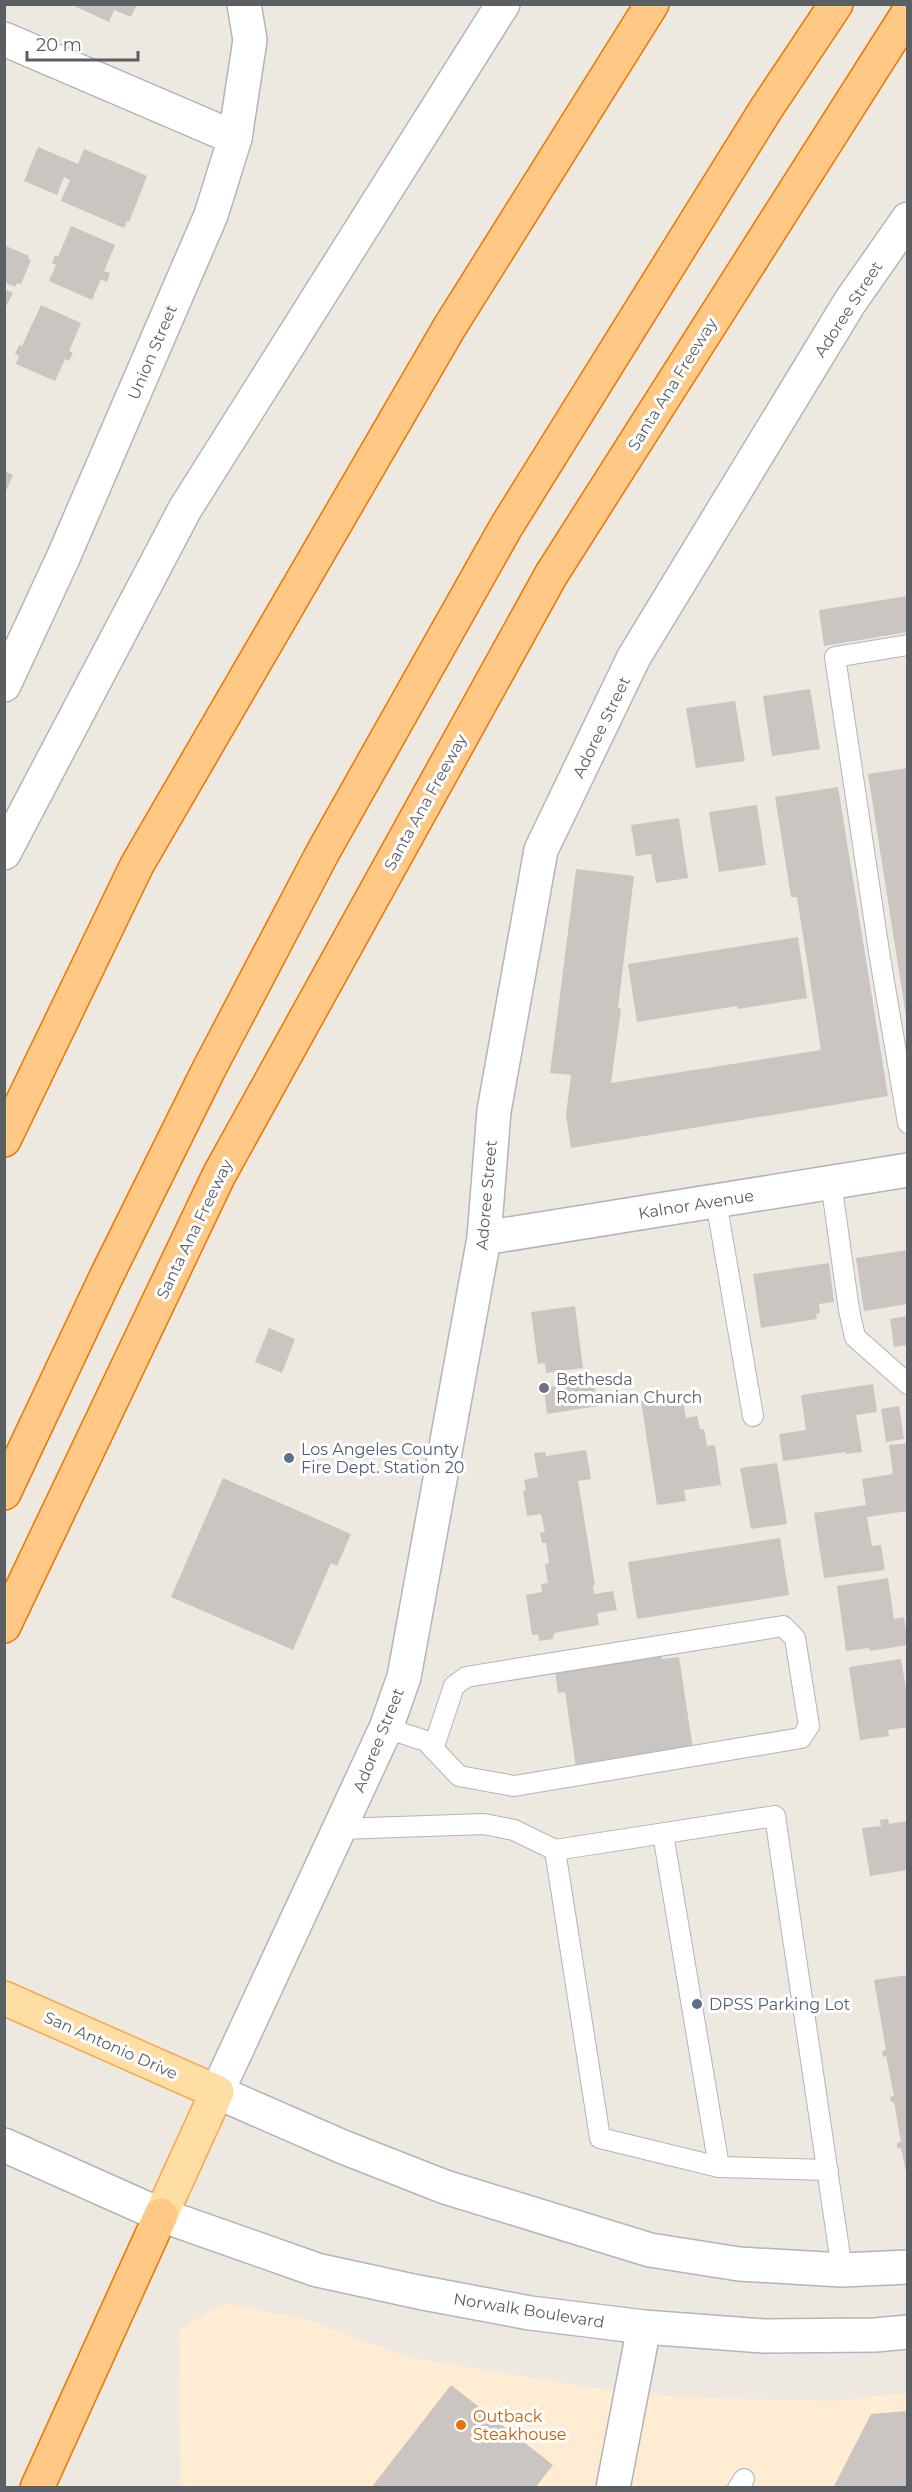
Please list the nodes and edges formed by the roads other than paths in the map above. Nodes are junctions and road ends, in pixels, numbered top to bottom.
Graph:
1 (244, 4) edge
2 (503, 4) edge
3 (652, 4) edge
4 (836, 4) edge
5 (908, 13) edge
6 (4, 39) edge
7 (235, 138) junction
8 (908, 219) edge
9 (908, 645) edge
10 (4, 685) edge
11 (4, 853) edge
12 (908, 1123) edge
13 (4, 1140) edge
14 (908, 1170) edge
15 (831, 1182) junction
16 (716, 1200) junction
17 (484, 1238) junction
18 (908, 1384) edge
19 (753, 1416) dead end
20 (4, 1493) edge
21 (4, 1626) edge
22 (386, 1728) junction
23 (433, 1749) junction
24 (340, 1829) junction
25 (663, 1834) junction
26 (555, 1850) junction
27 (4, 1998) edge
28 (217, 2092) junction
29 (4, 2145) edge
30 (719, 2167) junction
31 (828, 2170) junction
32 (161, 2215) junction
33 (908, 2266) edge
34 (842, 2270) junction
35 (644, 2327) junction
36 (908, 2332) edge
37 (37, 2487) edge
38 (613, 2487) edge

1 - 7 main road, Union Street
2 - 11 main road
3 - 13 highway
4 - 20 highway
5 - 21 highway, Santa Ana Freeway
6 - 7 main road
7 - 10 main road, Union Street
8 - 17 main road, Adoree Street
9 - 12 lane
14 - 15 main road, Kalnor Avenue
15 - 16 main road, Kalnor Avenue
15 - 18 lane
16 - 17 main road, Kalnor Avenue
16 - 19 lane
17 - 22 main road, Adoree Street
22 - 23 lane
22 - 24 main road, Adoree Street
23 - 23 lane
24 - 26 lane
24 - 28 main road, Adoree Street
25 - 26 lane
25 - 30 lane
25 - 31 lane
26 - 30 lane
27 - 28 main road, San Antonio Drive
28 - 32 main road, Adoree Street
28 - 34 main road
29 - 32 main road
30 - 31 lane
31 - 34 lane
32 - 35 main road, Norwalk Boulevard
32 - 37 highway
33 - 34 main road
35 - 36 main road, Norwalk Boulevard
35 - 38 main road

